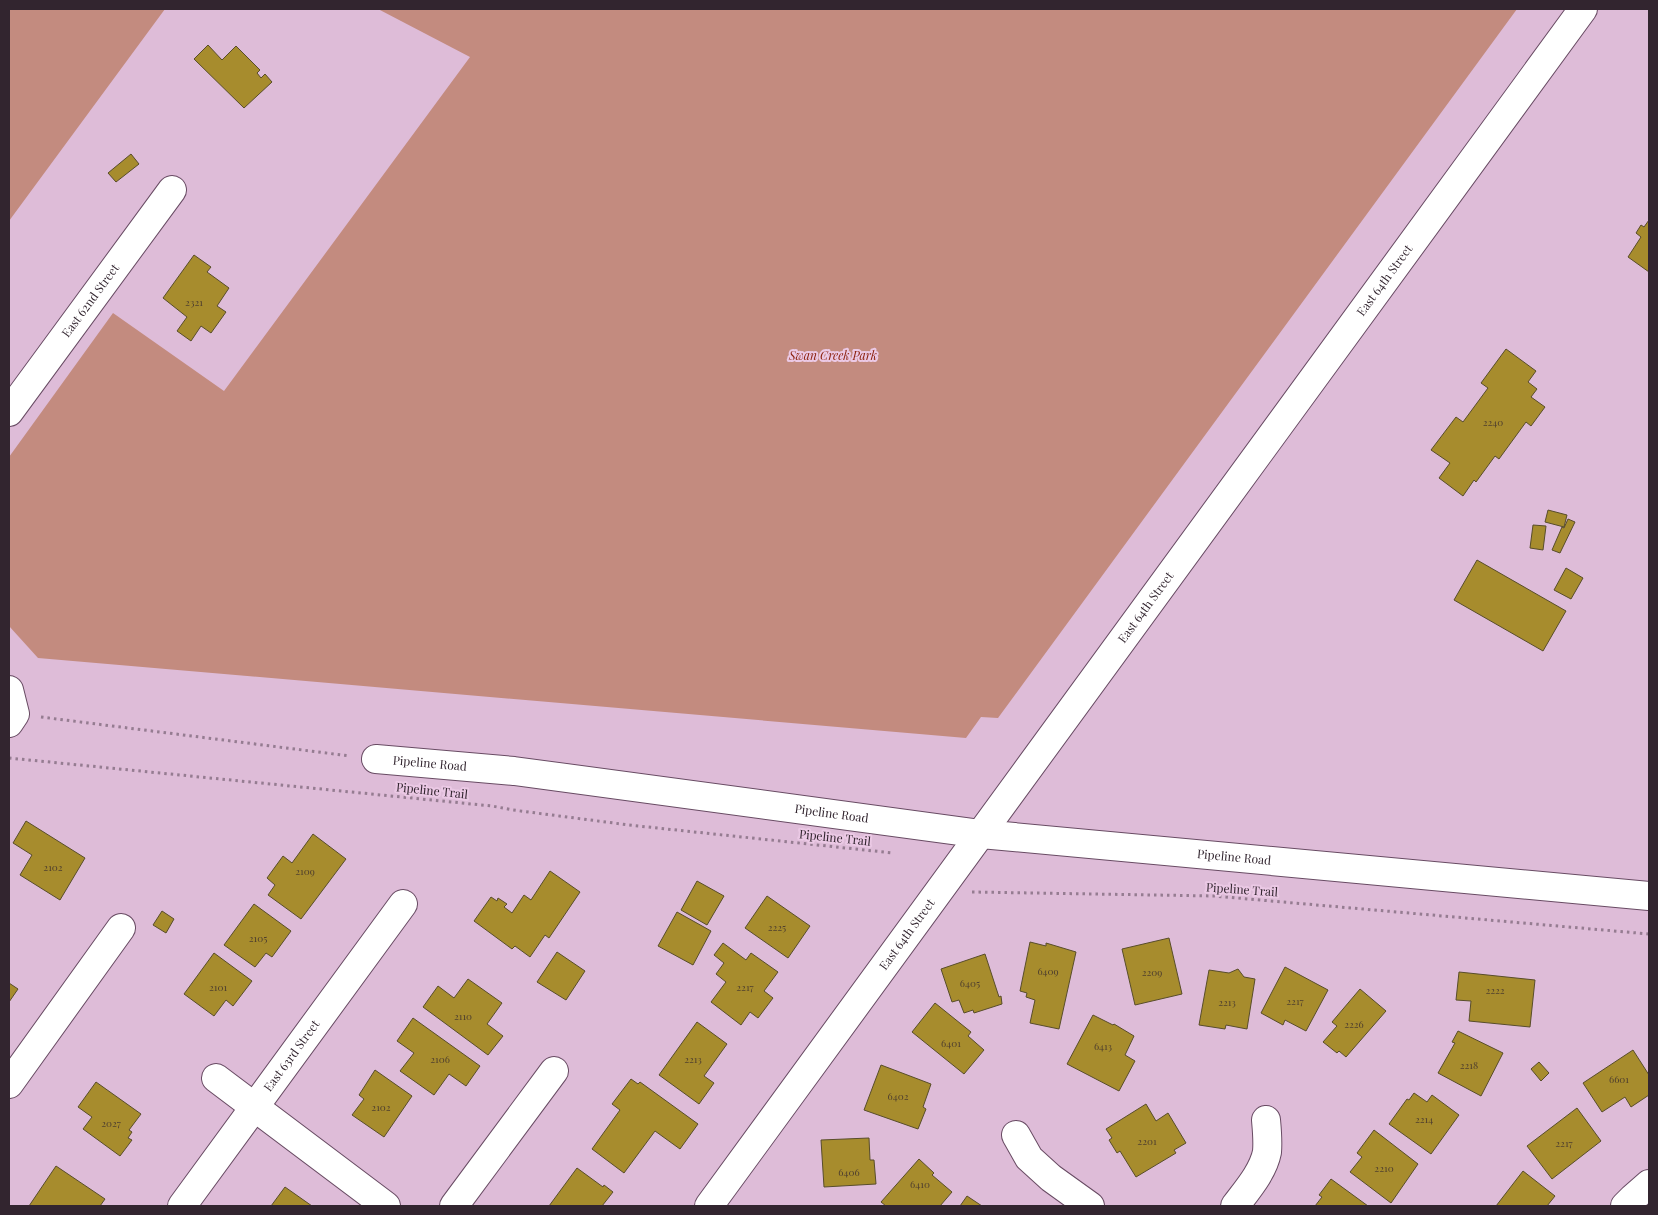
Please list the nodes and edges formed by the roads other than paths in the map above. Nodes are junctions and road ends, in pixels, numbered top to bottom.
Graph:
1 (1583, 9) edge
2 (172, 190) dead end
3 (9, 412) edge
4 (376, 759) road end
5 (981, 834) junction
6 (1649, 896) edge
7 (403, 904) dead end
8 (121, 928) dead end
9 (554, 1070) dead end
10 (216, 1078) dead end
11 (9, 1084) edge
12 (255, 1106) junction
13 (1266, 1120) dead end
14 (1016, 1135) dead end
15 (1649, 1184) edge
16 (182, 1206) edge
17 (386, 1206) edge
18 (454, 1206) edge
19 (709, 1206) edge
20 (1090, 1206) edge
21 (1235, 1206) edge
22 (1625, 1206) edge

1 - 5 street, East 64th Street
2 - 3 street, East 62nd Street
4 - 5 street, Pipeline Road
5 - 6 street, Pipeline Road
5 - 19 street, East 64th Street
7 - 12 street, East 63rd Street
8 - 11 street
9 - 18 street
10 - 12 street
12 - 16 street, East 63rd Street
12 - 17 street
13 - 21 street
14 - 20 street
15 - 22 street

